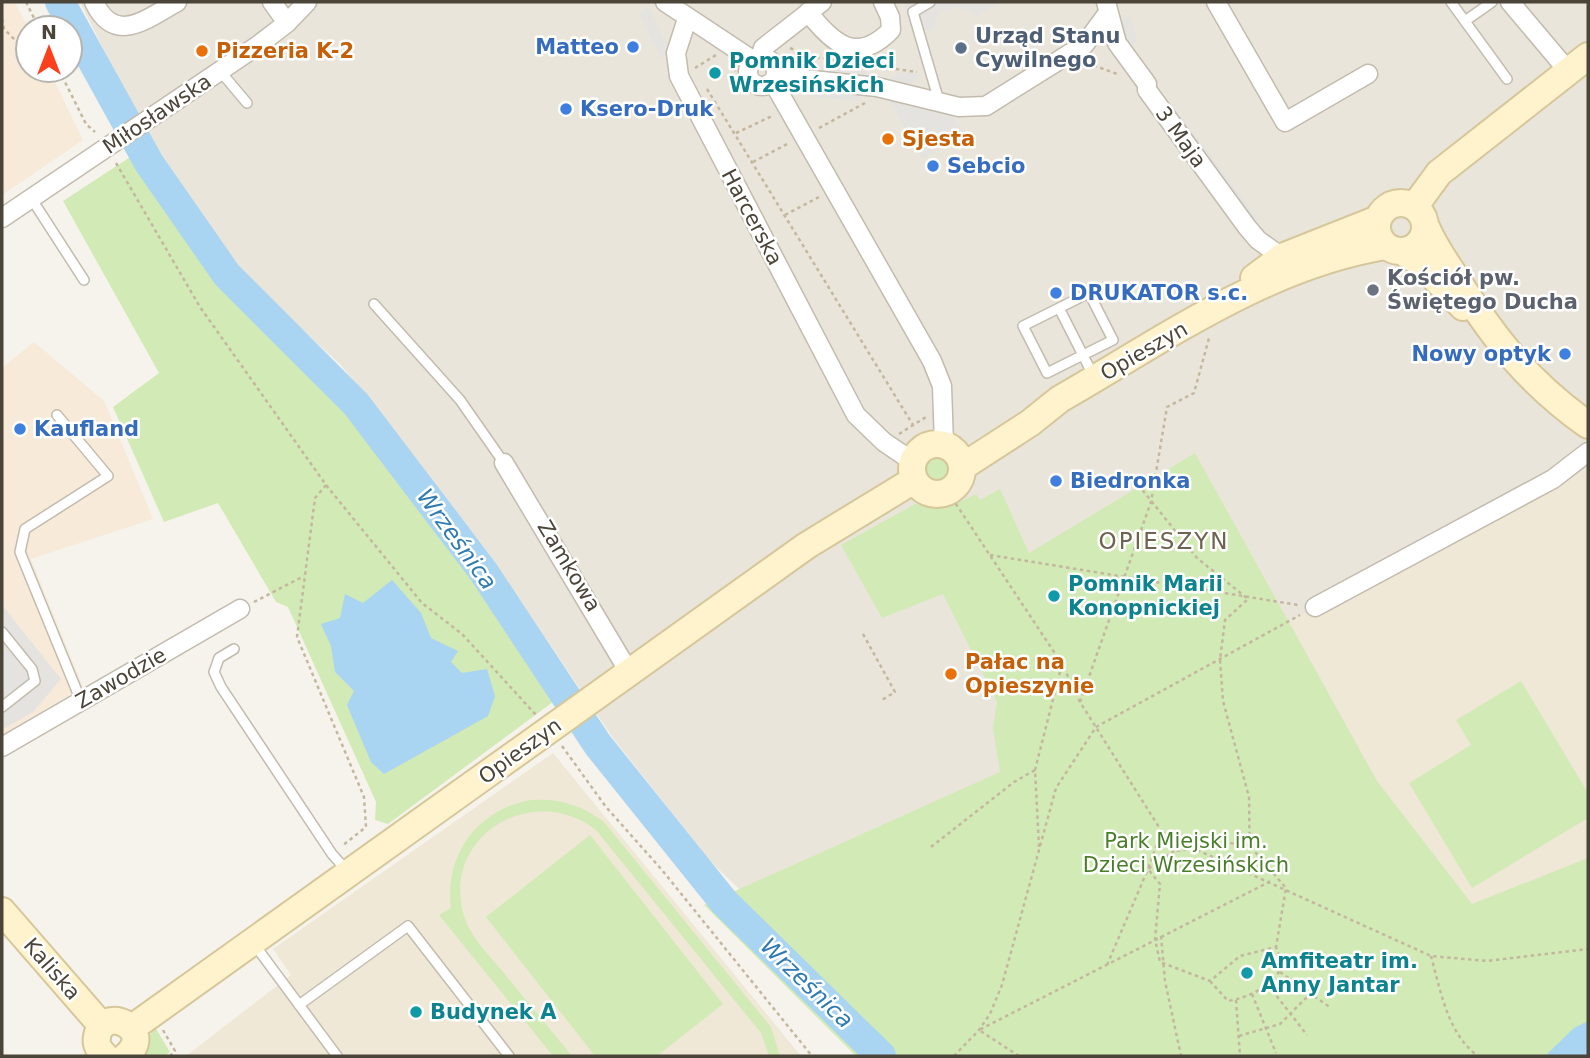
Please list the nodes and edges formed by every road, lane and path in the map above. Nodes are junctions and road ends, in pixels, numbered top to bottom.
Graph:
1 (94, 2) edge
2 (177, 2) edge
3 (272, 2) edge
4 (307, 2) edge
5 (664, 2) edge
6 (883, 2) edge
7 (930, 2) edge
8 (1216, 2) edge
9 (1451, 2) edge
10 (1492, 2) edge
11 (1510, 2) edge
12 (815, 7) edge
13 (1107, 8) edge
14 (2, 19) edge
15 (687, 19) junction
16 (1465, 21) junction
17 (287, 23) junction
18 (3, 31) edge
19 (778, 35) junction
20 (1069, 54) junction
21 (726, 60) dead end
22 (757, 60) junction
23 (844, 61) dead end
24 (856, 63) dead end
25 (1579, 64) edge
26 (733, 66) dead end
27 (220, 71) junction
28 (689, 72) dead end
29 (1368, 74) dead end
30 (774, 79) junction
31 (1507, 79) dead end
32 (933, 80) junction
33 (66, 84) edge
34 (1147, 84) junction
35 (759, 95) dead end
36 (874, 98) dead end
37 (713, 99) dead end
38 (939, 101) junction
39 (247, 103) dead end
40 (777, 113) dead end
41 (95, 132) dead end
42 (811, 132) dead end
43 (735, 133) junction
44 (792, 142) dead end
45 (752, 162) junction
46 (116, 163) dead end
47 (824, 195) dead end
48 (32, 198) junction
49 (785, 215) junction
50 (1420, 217) junction
51 (2, 218) edge
52 (1378, 219) junction
53 (1394, 249) junction
54 (1282, 257) junction
55 (84, 280) dead end
56 (1227, 303) junction
57 (374, 304) dead end
58 (1059, 308) junction
59 (1487, 328) junction
60 (1208, 330) dead end
61 (1083, 355) junction
62 (1095, 379) junction
63 (943, 407) junction
64 (57, 415) dead end
65 (913, 425) junction
66 (1588, 425) edge
67 (884, 443) junction
68 (953, 453) junction
69 (1588, 453) edge
70 (504, 463) joint
71 (913, 471) junction
72 (1126, 479) dead end
73 (326, 485) junction
74 (948, 492) junction
75 (1151, 502) junction
76 (988, 555) junction
77 (304, 576) junction
78 (1123, 578) junction
79 (1248, 599) junction
80 (1315, 607) junction
81 (240, 609) joint
82 (2, 632) edge
83 (863, 634) dead end
84 (234, 649) dead end
85 (1220, 660) junction
86 (1062, 664) junction
87 (629, 672) junction
88 (882, 700) dead end
89 (82, 701) junction
90 (1080, 702) junction
91 (2, 707) edge
92 (551, 727) junction
93 (1096, 727) junction
94 (2, 747) edge
95 (1035, 770) junction
96 (1161, 833) junction
97 (1250, 846) junction
98 (930, 847) dead end
99 (1039, 850) junction
100 (1174, 851) junction
101 (341, 863) junction
102 (1148, 869) junction
103 (1250, 872) junction
104 (1271, 881) junction
105 (1286, 888) junction
106 (2, 911) edge
107 (1161, 936) junction
108 (1155, 939) junction
109 (253, 943) junction
110 (1276, 947) junction
111 (1588, 949) edge
112 (1431, 956) junction
113 (1163, 963) junction
114 (1107, 965) junction
115 (1280, 972) junction
116 (1210, 981) junction
117 (1268, 985) junction
118 (1252, 994) junction
119 (1310, 994) junction
120 (1236, 999) junction
121 (299, 1005) junction
122 (1331, 1008) dead end
123 (1291, 1015) junction
124 (102, 1026) junction
125 (160, 1026) dead end
126 (132, 1028) junction
127 (979, 1030) junction
128 (1266, 1030) junction
129 (1307, 1035) dead end
130 (1239, 1036) junction
131 (1466, 1048) junction
132 (1276, 1053) dead end
133 (105, 1056) edge
134 (126, 1056) edge
135 (170, 1056) edge
136 (337, 1056) edge
137 (509, 1056) edge
138 (811, 1056) edge
139 (954, 1056) edge
140 (1019, 1056) edge
141 (1181, 1056) edge
142 (1240, 1056) edge
143 (1466, 1056) edge
144 (1478, 1056) edge

1 - 2 street
3 - 17 street
4 - 17 street, Miłosławska
5 - 15 street
6 - 12 street
7 - 32 lane
8 - 29 street
9 - 16 lane
10 - 16 lane
11 - 25 street
12 - 19 street
13 - 20 street
13 - 34 street, 3 Maja
14 - 18 path
15 - 22 street
15 - 67 street, Harcerska
16 - 31 lane
17 - 27 street, Miłosławska
19 - 22 street
19 - 23 path
20 - 34 path
20 - 38 street
21 - 28 path
22 - 30 street
24 - 32 path
25 - 50 street
26 - 35 path
27 - 39 lane
27 - 48 street, Miłosławska
30 - 38 street
30 - 63 street
32 - 38 lane
33 - 41 path
34 - 54 street, 3 Maja
36 - 42 path
37 - 43 path
40 - 43 path
43 - 45 path
44 - 45 path
45 - 49 path
46 - 73 path
47 - 49 path
48 - 51 street, Miłosławska
48 - 55 lane
49 - 65 path
50 - 52 street
50 - 53 street
50 - 59 street
52 - 53 street
52 - 54 street, Opieszyn
53 - 56 street, Opieszyn
53 - 59 street
54 - 56 street, Opieszyn
56 - 62 street, Opieszyn
57 - 70 lane
58 - 61 lane
58 - 61 lane
58 - 61 lane
59 - 66 street
60 - 75 path
61 - 62 lane
62 - 68 street, Opieszyn
63 - 65 path
63 - 68 street
64 - 89 lane
65 - 67 path
67 - 71 street, Harcerska
68 - 71 street
68 - 74 street
69 - 80 street
70 - 87 street, Zamkowa
71 - 74 street
71 - 87 street, Opieszyn
72 - 75 path
73 - 77 path
73 - 92 path
74 - 76 path
75 - 78 path
75 - 79 path
76 - 78 path
76 - 86 path
77 - 81 path
77 - 101 path
78 - 79 path
78 - 90 path
79 - 80 path
79 - 85 path
80 - 85 path
81 - 89 street, Zawodzie
82 - 91 lane
83 - 88 path
84 - 101 lane
85 - 93 path
85 - 97 path
86 - 90 path
86 - 95 path
87 - 92 street, Opieszyn
89 - 94 street, Zawodzie
90 - 93 path
92 - 101 street, Opieszyn
92 - 138 path
93 - 96 path
93 - 99 path
95 - 98 path
95 - 99 path
96 - 97 path
96 - 100 path
96 - 102 path
97 - 103 path
97 - 105 path
99 - 127 path
100 - 102 path
100 - 103 path
101 - 109 street, Opieszyn
102 - 108 path
102 - 114 path
103 - 104 path
104 - 105 path
104 - 107 path
105 - 110 path
105 - 112 path
106 - 124 street, Kaliska
107 - 108 path
107 - 113 path
108 - 113 path
108 - 114 path
109 - 121 lane
109 - 126 street, Opieszyn
110 - 115 path
110 - 116 path
111 - 112 path
112 - 131 path
113 - 116 path
113 - 141 path
114 - 127 path
115 - 117 path
115 - 119 path
116 - 120 path
117 - 118 path
117 - 123 path
118 - 120 path
118 - 128 path
119 - 122 path
119 - 123 path
120 - 130 path
121 - 136 lane
121 - 137 lane
123 - 128 path
123 - 129 path
124 - 126 street
124 - 133 street
125 - 135 path
126 - 134 street
127 - 139 path
127 - 140 path
128 - 130 path
128 - 132 path
130 - 142 path
131 - 143 path
131 - 144 path

